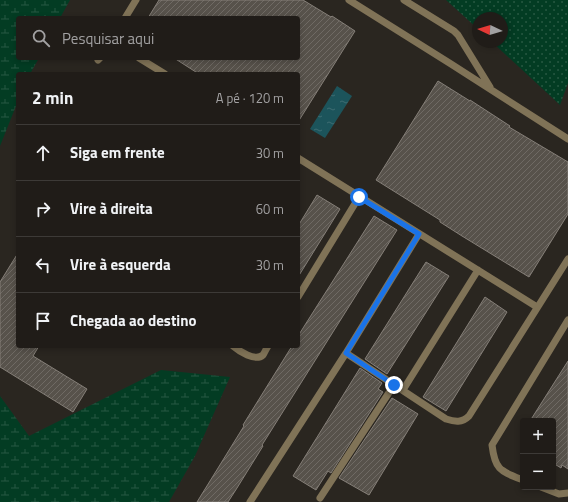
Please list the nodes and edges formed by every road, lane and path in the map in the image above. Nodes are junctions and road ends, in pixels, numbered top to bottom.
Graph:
1 (136, 0) edge
2 (349, 0) edge
3 (404, 0) edge
4 (126, 16) edge
5 (141, 60) edge
6 (162, 72) edge
7 (492, 90) junction
8 (568, 138) edge
9 (300, 159) edge
10 (359, 197) junction
11 (419, 234) junction
12 (568, 259) edge
13 (478, 270) junction
14 (300, 294) edge
15 (537, 307) junction
16 (568, 320) edge
17 (236, 348) edge
18 (267, 348) edge
19 (346, 353) junction
20 (394, 385) junction
21 (403, 390) junction
22 (520, 479) edge
23 (548, 490) edge
24 (568, 493) edge
25 (320, 498) dead end
26 (250, 502) edge

1 - 4 lane
2 - 7 lane
3 - 7 lane
5 - 6 lane
7 - 8 lane
9 - 10 lane
10 - 11 lane
10 - 14 lane
11 - 13 lane
11 - 19 lane
12 - 15 lane
13 - 15 lane
13 - 21 lane
15 - 21 lane
16 - 22 lane
17 - 18 lane
19 - 20 lane
19 - 26 lane
20 - 21 lane
20 - 25 lane
23 - 24 lane

